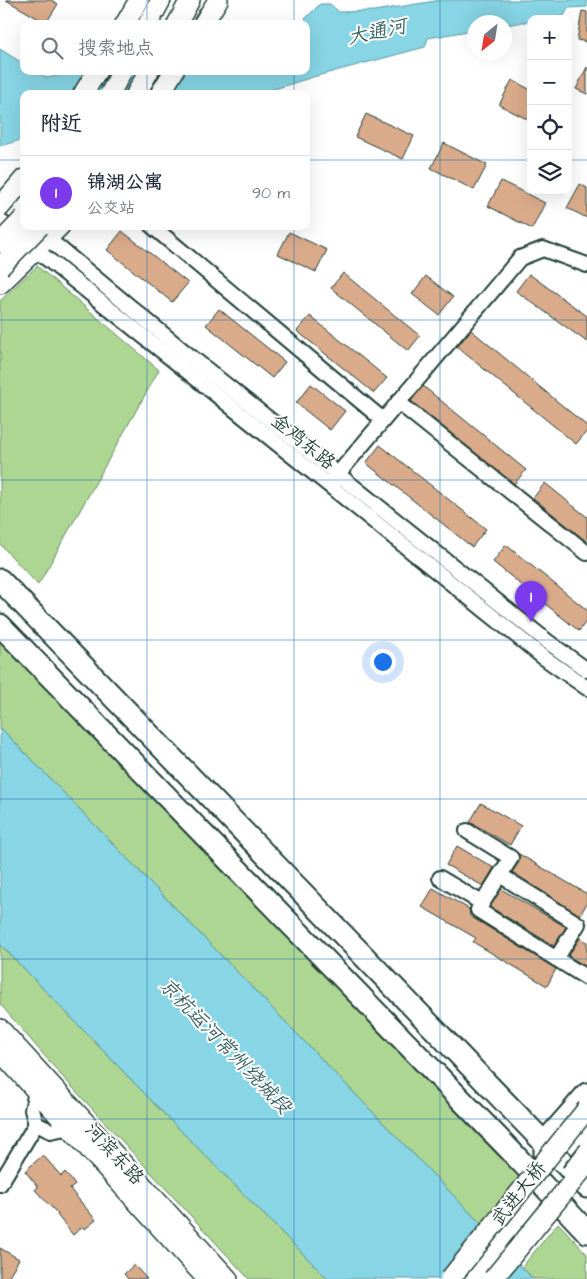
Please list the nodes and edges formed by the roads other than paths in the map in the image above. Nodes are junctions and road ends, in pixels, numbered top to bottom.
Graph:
1 (139, 0) edge
2 (161, 0) edge
3 (190, 0) edge
4 (218, 0) edge
5 (127, 20) edge
6 (150, 20) edge
7 (179, 20) edge
8 (206, 20) edge
9 (95, 75) edge
10 (120, 75) edge
11 (147, 75) edge
12 (172, 75) edge
13 (85, 90) edge
14 (112, 90) edge
15 (138, 90) edge
16 (162, 90) edge
17 (20, 184) edge
18 (1, 208) edge
19 (20, 217) edge
20 (20, 219) edge
21 (20, 223) edge
22 (157, 230) edge
23 (46, 235) edge
24 (0, 243) edge
25 (587, 265) edge
26 (0, 267) edge
27 (0, 284) edge
28 (398, 402) junction
29 (384, 420) junction
30 (338, 474) junction
31 (328, 486) junction
32 (587, 553) edge
33 (0, 580) edge
34 (0, 625) edge
35 (587, 670) edge
36 (587, 688) edge
37 (466, 831) dead end
38 (500, 875) junction
39 (440, 878) dead end
40 (482, 904) junction
41 (583, 926) edge
42 (556, 959) junction
43 (587, 978) edge
44 (0, 1029) edge
45 (0, 1050) edge
46 (36, 1091) junction
47 (587, 1094) edge
48 (587, 1109) edge
49 (36, 1124) junction
50 (587, 1124) edge
51 (70, 1127) junction
52 (545, 1142) junction
53 (587, 1149) edge
54 (587, 1164) edge
55 (0, 1184) edge
56 (545, 1188) junction
57 (587, 1188) edge
58 (587, 1232) edge
59 (207, 1279) edge
60 (228, 1279) edge
61 (450, 1279) edge
62 (461, 1279) edge
63 (482, 1279) edge
64 (493, 1279) edge

1 - 5 main road
2 - 6 main road
3 - 7 main road
4 - 8 main road
9 - 13 main road
10 - 14 main road, bridge
11 - 15 main road
12 - 16 main road
17 - 18 main road
18 - 19 street
18 - 20 street, 金鸡东路
21 - 24 main road, bridge
22 - 29 street
23 - 26 main road, bridge
23 - 27 main road
23 - 30 street, 金鸡东路
23 - 31 street, 金鸡东路
25 - 28 street
28 - 29 street
28 - 32 street
29 - 30 street
30 - 31 street
30 - 35 street, 金鸡东路
31 - 36 street, 金鸡东路
33 - 52 highway
34 - 56 highway
37 - 38 street
38 - 40 street
38 - 41 street
39 - 40 street
40 - 42 street
41 - 42 street
42 - 43 street
44 - 60 main road, 河滨东路
45 - 46 main road, 河滨东路
46 - 49 street
46 - 51 main road, 河滨东路
47 - 52 highway
48 - 61 main road, 武进大桥, bridge
49 - 51 street
49 - 55 street
50 - 62 street
51 - 59 main road, 河滨东路
52 - 56 highway
52 - 57 highway
53 - 63 street, bridge
54 - 64 main road, 武进大桥, bridge
56 - 57 highway
56 - 58 highway

